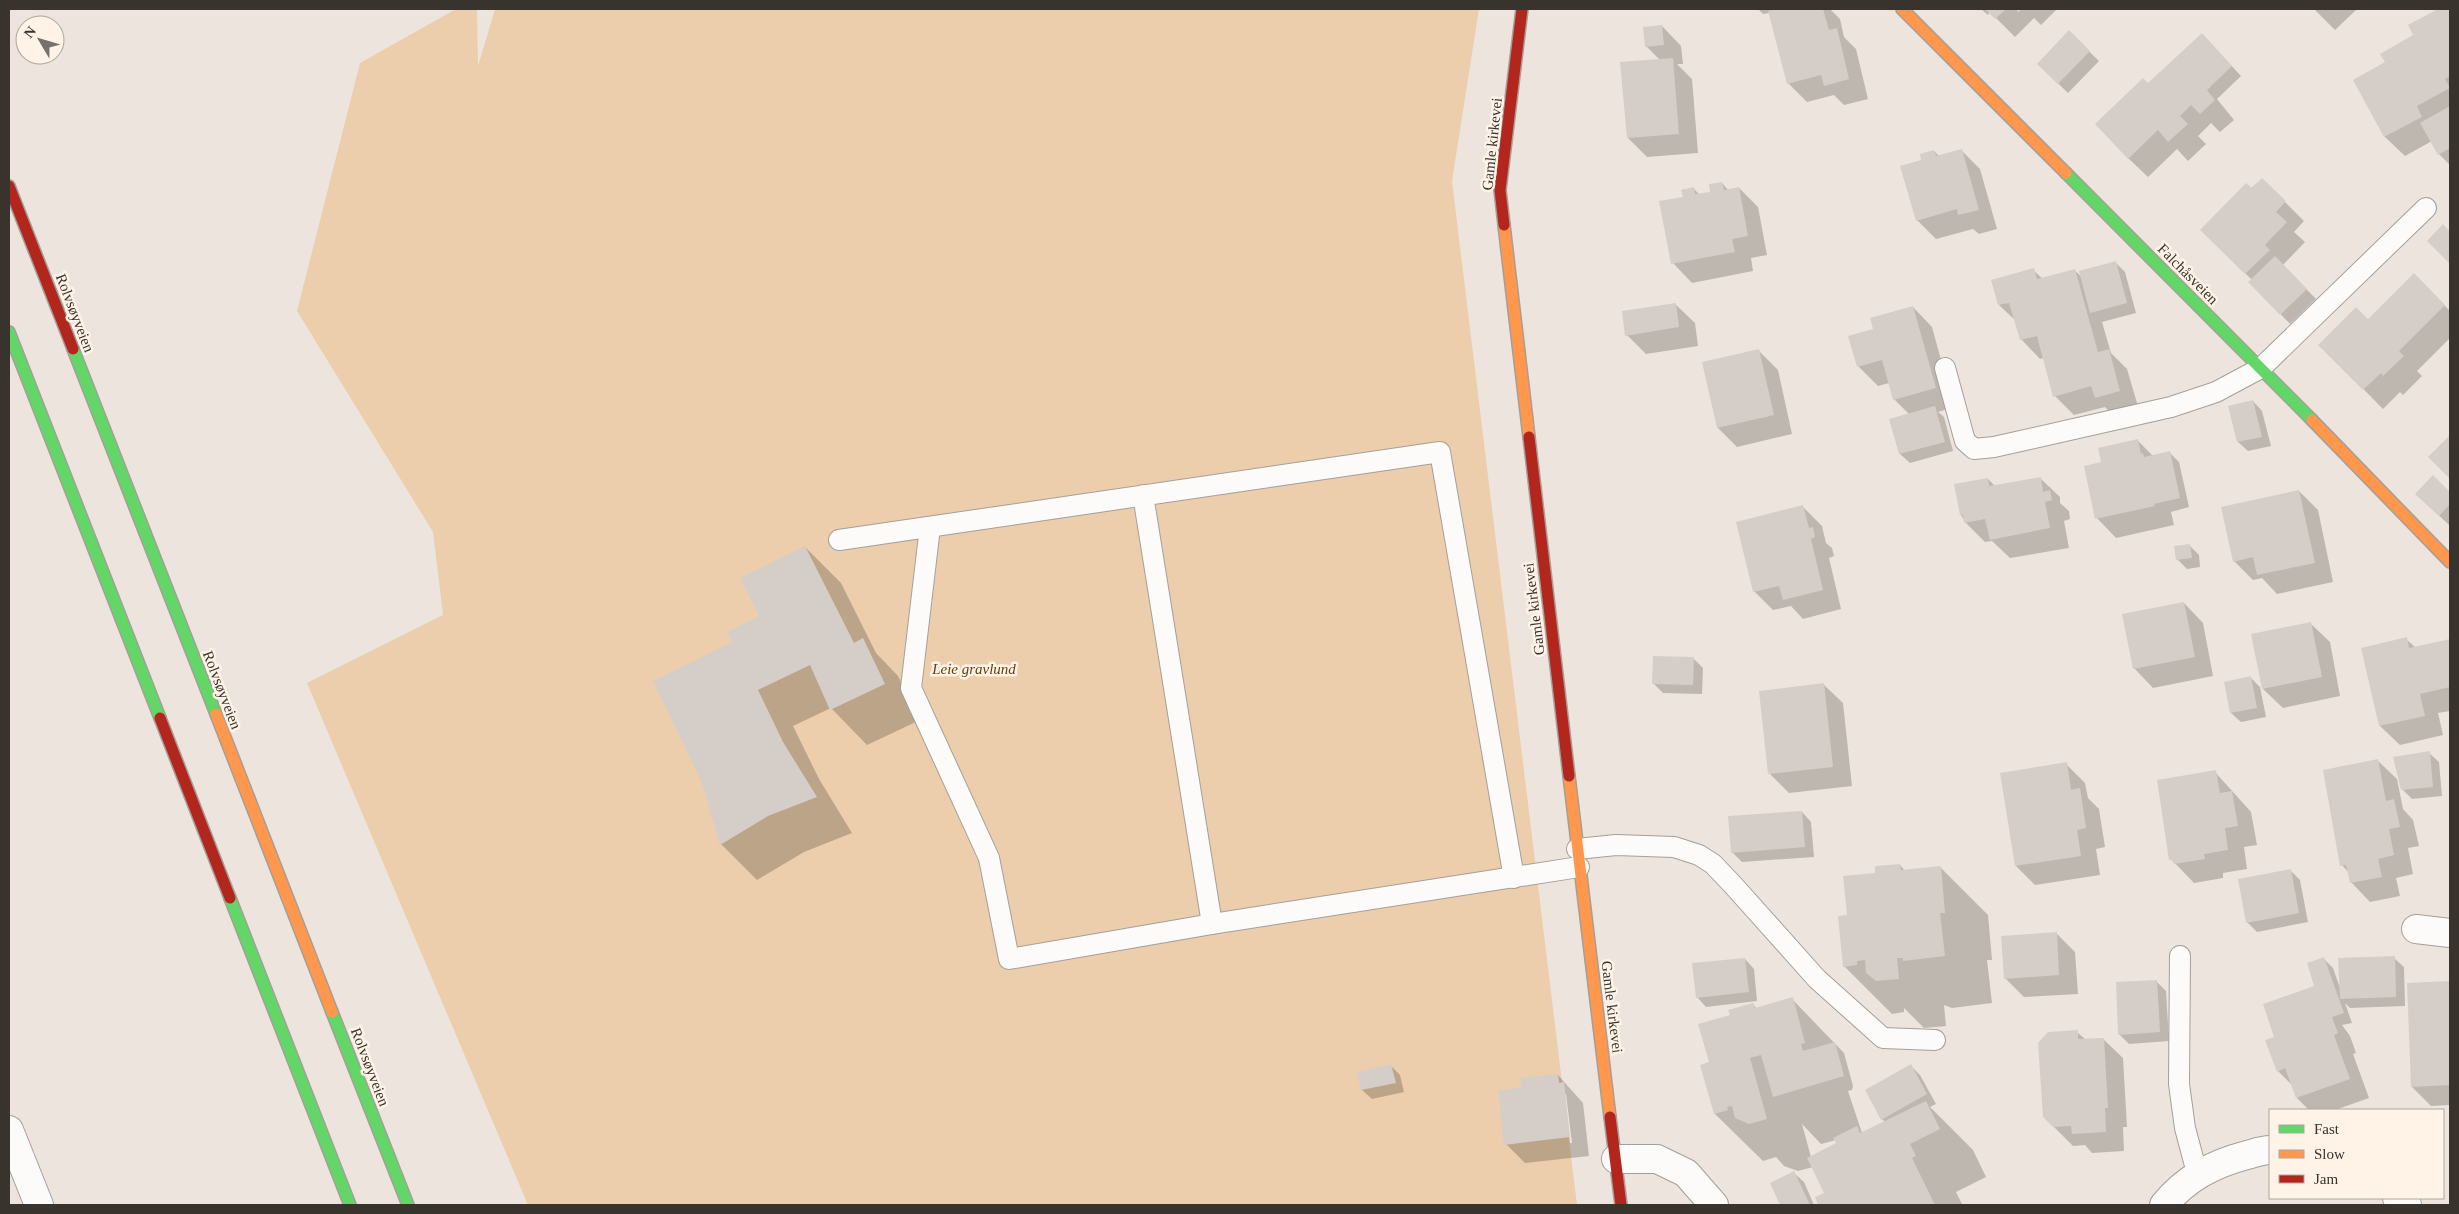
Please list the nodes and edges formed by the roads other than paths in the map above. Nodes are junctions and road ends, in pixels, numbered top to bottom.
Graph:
1 (1522, 9) edge
2 (1902, 9) edge
3 (9, 186) edge
4 (2426, 208) dead end
5 (9, 332) edge
6 (1945, 368) dead end
7 (2261, 368) junction
8 (1143, 496) junction
9 (930, 527) junction
10 (839, 540) dead end
11 (2450, 562) edge
12 (1578, 858) junction
13 (1514, 878) junction
14 (1212, 924) junction
15 (2416, 929) dead end
16 (2450, 934) edge
17 (2180, 956) dead end
18 (1935, 1040) dead end
19 (9, 1130) edge
20 (2269, 1150) edge
21 (1616, 1159) junction
22 (2197, 1173) junction
23 (39, 1205) edge
24 (350, 1205) edge
25 (408, 1205) edge
26 (1622, 1205) edge
27 (1714, 1205) edge
28 (2164, 1205) edge

1 - 12 main road, Gamle kirkevei
2 - 7 main road, Falchåsveien
3 - 25 main road, Rolvsøyveien
4 - 7 lane
5 - 24 main road
6 - 7 lane
7 - 11 main road, Falchåsveien
8 - 9 lane
8 - 13 lane
8 - 14 lane
9 - 10 lane
9 - 14 lane
12 - 13 lane
12 - 18 lane
12 - 21 main road, Gamle kirkevei
13 - 14 lane
15 - 16 street
17 - 22 lane
19 - 23 street
20 - 22 street
21 - 26 main road, Gamle kirkevei
21 - 27 street
22 - 28 street

